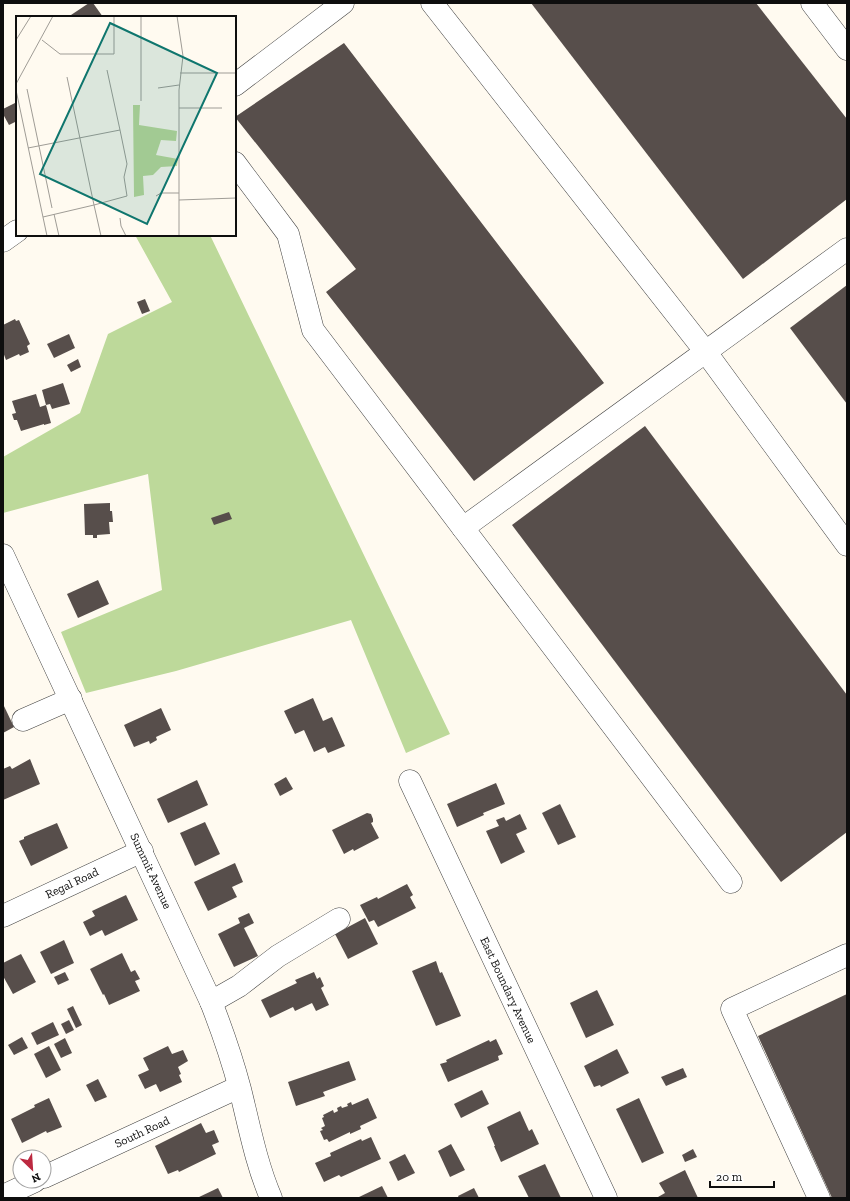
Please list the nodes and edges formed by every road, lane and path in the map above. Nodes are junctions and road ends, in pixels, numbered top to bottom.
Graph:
1 (343, 3) edge
2 (432, 3) edge
3 (812, 3) edge
4 (847, 49) edge
5 (236, 84) edge
6 (236, 164) edge
7 (16, 233) edge
8 (3, 241) edge
9 (847, 249) edge
10 (705, 351) junction
11 (463, 528) junction
12 (847, 545) edge
13 (3, 555) edge
14 (71, 699) junction
15 (23, 720) dead end
16 (410, 781) dead end
17 (142, 851) junction
18 (731, 882) dead end
19 (3, 916) edge
20 (339, 919) dead end
21 (847, 955) edge
22 (211, 1002) junction
23 (239, 1087) junction
24 (52, 1173) edge
25 (18, 1189) edge
26 (3, 1196) edge
27 (271, 1198) edge
28 (606, 1198) edge
29 (819, 1198) edge

1 - 5 street
2 - 10 street
3 - 4 street
6 - 11 street
7 - 8 street
9 - 10 street
10 - 11 street
10 - 12 street
11 - 18 street
13 - 14 street, Summit Avenue
14 - 15 street
14 - 17 street, Summit Avenue
16 - 28 street, East Boundary Avenue
17 - 19 street, Regal Road
17 - 22 street, Summit Avenue
20 - 22 street
21 - 29 street
22 - 23 street, Summit Avenue
23 - 24 street, South Road
23 - 27 street, Summit Avenue
25 - 26 street

